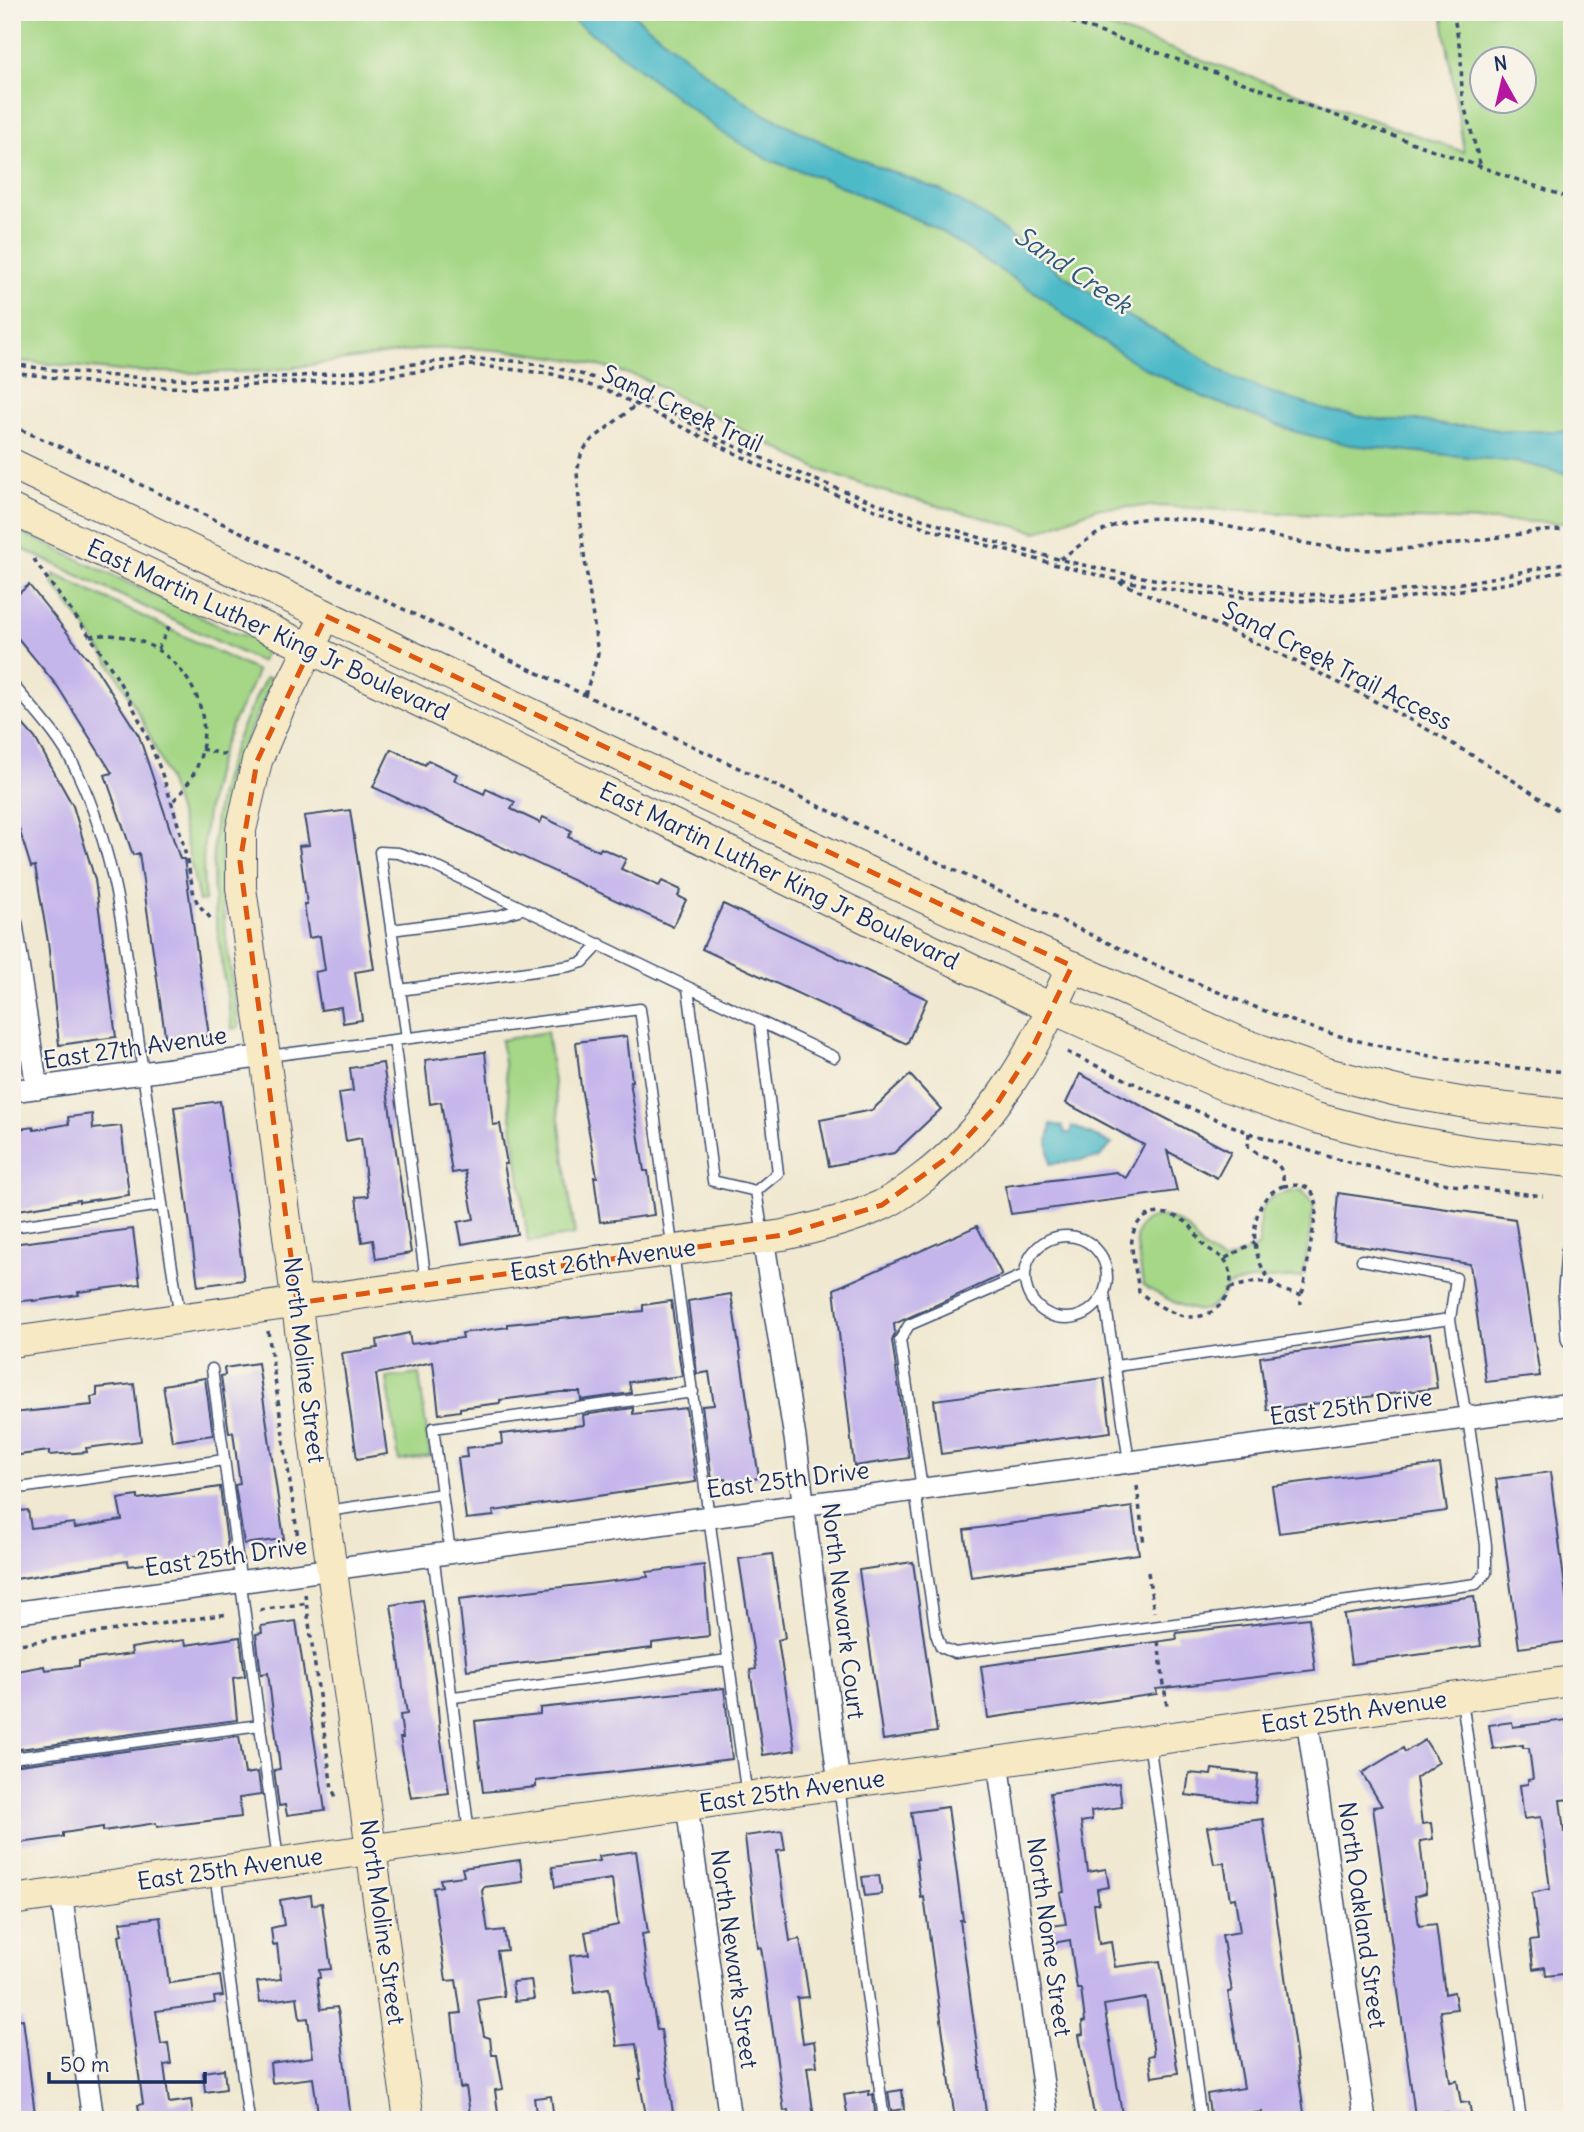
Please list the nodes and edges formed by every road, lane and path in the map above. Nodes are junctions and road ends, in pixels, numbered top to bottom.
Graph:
1 (1042, 12) edge
2 (1063, 12) edge
3 (1453, 12) edge
4 (1062, 19) junction
5 (12, 134) edge
6 (12, 142) edge
7 (1481, 167) junction
8 (1572, 199) edge
9 (12, 364) edge
10 (12, 372) edge
11 (645, 398) junction
12 (638, 404) junction
13 (12, 426) edge
14 (12, 464) edge
15 (12, 510) edge
16 (1572, 531) edge
17 (34, 559) dead end
18 (1061, 559) junction
19 (1572, 561) edge
20 (1053, 564) junction
21 (1572, 569) edge
22 (1116, 572) junction
23 (1114, 579) junction
24 (326, 615) junction
25 (170, 625) dead end
26 (90, 636) junction
27 (309, 648) junction
28 (158, 649) junction
29 (12, 684) edge
30 (585, 695) junction
31 (201, 749) junction
32 (226, 755) dead end
33 (173, 801) junction
34 (1572, 820) edge
35 (522, 909) junction
36 (212, 920) dead end
37 (12, 925) edge
38 (391, 930) junction
39 (600, 944) junction
40 (1072, 966) junction
41 (688, 988) junction
42 (400, 990) junction
43 (1053, 1009) junction
44 (760, 1024) junction
45 (407, 1038) junction
46 (394, 1040) junction
47 (265, 1056) junction
48 (834, 1057) dead end
49 (1572, 1072) edge
50 (143, 1073) junction
51 (37, 1088) junction
52 (12, 1091) edge
53 (1572, 1115) edge
54 (1249, 1133) dead end
55 (1572, 1162) edge
56 (1283, 1186) junction
57 (755, 1191) junction
58 (161, 1205) junction
59 (12, 1227) edge
60 (763, 1238) junction
61 (1255, 1242) junction
62 (673, 1250) junction
63 (1572, 1252) edge
64 (1224, 1259) junction
65 (1362, 1261) dead end
66 (1024, 1275) junction
67 (426, 1285) junction
68 (1275, 1285) junction
69 (1230, 1289) junction
70 (1104, 1293) junction
71 (1300, 1295) junction
72 (297, 1303) junction
73 (1301, 1304) dead end
74 (181, 1319) junction
75 (1450, 1320) junction
76 (1572, 1338) edge
77 (269, 1340) dead end
78 (12, 1342) edge
79 (1116, 1366) junction
80 (212, 1370) dead end
81 (693, 1392) junction
82 (1572, 1404) edge
83 (1471, 1418) junction
84 (224, 1460) junction
85 (1129, 1462) junction
86 (1136, 1486) dead end
87 (12, 1489) edge
88 (919, 1489) junction
89 (442, 1494) junction
90 (803, 1504) junction
91 (324, 1512) junction
92 (710, 1517) junction
93 (1144, 1545) dead end
94 (300, 1552) dead end
95 (442, 1553) junction
96 (332, 1568) junction
97 (1148, 1572) dead end
98 (240, 1581) junction
99 (305, 1593) dead end
100 (306, 1603) junction
101 (244, 1612) junction
102 (1154, 1612) dead end
103 (12, 1613) edge
104 (1158, 1639) dead end
105 (12, 1645) edge
106 (728, 1660) junction
107 (1572, 1681) edge
108 (454, 1697) junction
109 (1462, 1697) junction
110 (1167, 1707) dead end
111 (1307, 1718) junction
112 (260, 1725) junction
113 (1149, 1740) junction
114 (12, 1758) edge
115 (998, 1762) junction
116 (839, 1784) junction
117 (747, 1797) junction
118 (337, 1799) dead end
119 (687, 1806) junction
120 (470, 1835) junction
121 (372, 1849) junction
122 (279, 1862) junction
123 (215, 1871) junction
124 (61, 1893) junction
125 (12, 1900) edge
126 (93, 2120) edge
127 (249, 2120) edge
128 (409, 2120) edge
129 (730, 2120) edge
130 (884, 2120) edge
131 (1048, 2120) edge
132 (1201, 2120) edge
133 (1365, 2120) edge
134 (1521, 2120) edge

1 - 4 path
2 - 4 path
3 - 7 path
4 - 7 path
5 - 6 path
7 - 8 path
9 - 11 path
10 - 12 path, Sand Creek Trail
11 - 12 path
11 - 18 path
12 - 20 path, Sand Creek Trail
12 - 30 path
13 - 30 path
14 - 24 street, East Martin Luther King Jr Boulevard
15 - 27 street, East Martin Luther King Jr Boulevard
16 - 18 path
17 - 26 path
18 - 20 path
18 - 22 path
19 - 22 path
20 - 23 path, Sand Creek Trail
21 - 23 path
22 - 23 path
23 - 34 path, Sand Creek Trail Access
24 - 27 street, North Moline Street
24 - 40 street, East Martin Luther King Jr Boulevard
25 - 28 path
26 - 28 path
26 - 33 path
27 - 43 street, East Martin Luther King Jr Boulevard
27 - 47 street, North Moline Street
28 - 31 path
29 - 50 lane
30 - 49 path
31 - 32 path
31 - 33 path
33 - 36 path
35 - 38 lane
35 - 38 lane
35 - 39 lane
37 - 51 street
38 - 42 lane
39 - 41 lane
39 - 42 lane
40 - 43 street, East 26th Avenue
40 - 53 street, East Martin Luther King Jr Boulevard
41 - 44 lane
41 - 57 lane
42 - 45 lane
43 - 55 street, East Martin Luther King Jr Boulevard
43 - 60 street, East 26th Avenue
44 - 48 lane
44 - 57 lane
45 - 46 lane
45 - 62 lane
46 - 47 lane
46 - 67 lane
47 - 50 street, East 27th Avenue
47 - 72 street, North Moline Street
50 - 51 street, East 27th Avenue
50 - 58 lane
51 - 52 street, East 27th Avenue
54 - 56 path
56 - 61 path
56 - 71 path
57 - 60 lane
58 - 59 lane
58 - 74 lane
60 - 62 street, East 26th Avenue
60 - 90 street, North Newark Court
61 - 64 path
61 - 68 path
62 - 67 street, East 26th Avenue
62 - 81 lane
63 - 76 street
64 - 69 path
64 - 69 path
65 - 75 lane
66 - 70 lane
66 - 70 lane
66 - 88 lane
67 - 72 street, East 26th Avenue
68 - 69 path
68 - 71 path
70 - 79 lane
71 - 73 path
72 - 74 street, East 26th Avenue
72 - 91 street, North Moline Street
74 - 78 street, East 26th Avenue
75 - 79 lane
75 - 83 lane
77 - 94 path
79 - 85 lane
80 - 84 lane
81 - 89 lane
81 - 92 lane
82 - 83 street, East 25th Drive
83 - 85 street, East 25th Drive
83 - 88 lane
84 - 87 lane
84 - 98 lane
85 - 88 street, East 25th Drive
86 - 93 path
88 - 90 street, East 25th Drive
89 - 91 lane
89 - 95 lane
90 - 92 street, East 25th Drive
90 - 116 street, North Newark Court
91 - 96 street, North Moline Street
92 - 95 street, East 25th Drive
92 - 106 lane
95 - 96 street, East 25th Drive
95 - 108 lane
96 - 98 street, East 25th Drive
96 - 121 street, North Moline Street
97 - 102 path
98 - 101 lane
98 - 103 street, East 25th Drive
99 - 100 path
100 - 101 path
100 - 118 path
101 - 105 path
101 - 112 lane
104 - 110 path
106 - 108 lane
106 - 117 lane
107 - 109 street, East 25th Avenue
108 - 120 lane
109 - 111 street, East 25th Avenue
109 - 134 lane
111 - 113 street, East 25th Avenue
111 - 133 street, North Oakland Street
112 - 114 lane
112 - 122 lane
113 - 115 street, East 25th Avenue
113 - 132 lane
115 - 116 street, East 25th Avenue
115 - 131 street, North Nome Street
116 - 117 street, East 25th Avenue
116 - 130 lane
117 - 119 street, East 25th Avenue
119 - 120 street, East 25th Avenue
119 - 129 street, North Newark Street
120 - 121 street, East 25th Avenue
121 - 122 street, East 25th Avenue
121 - 128 street, North Moline Street
122 - 123 street, East 25th Avenue
123 - 124 street, East 25th Avenue
123 - 127 lane
124 - 125 street, East 25th Avenue
124 - 126 street

